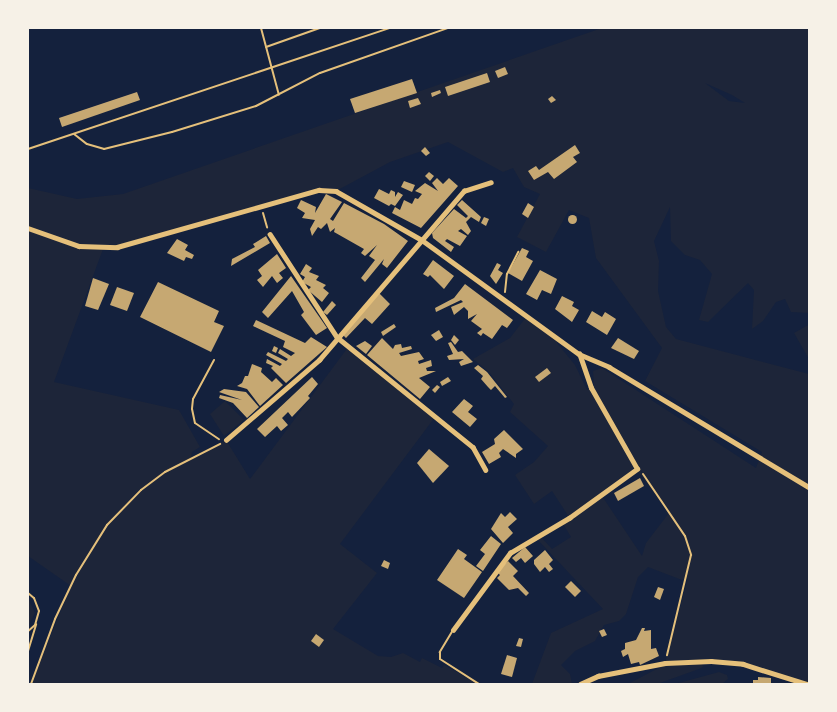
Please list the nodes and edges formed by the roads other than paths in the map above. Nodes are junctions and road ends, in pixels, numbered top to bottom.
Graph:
1 (491, 182) dead end
2 (28, 228) edge
3 (270, 234) road end
4 (422, 240) junction
5 (337, 337) junction
6 (579, 354) junction
7 (226, 440) road end
8 (486, 470) dead end
9 (810, 488) edge
10 (28, 593) edge
11 (38, 618) junction
12 (454, 630) joint
13 (28, 631) edge
14 (28, 651) edge
15 (479, 684) edge
16 (580, 684) edge
17 (806, 684) edge

1 - 4 street
2 - 4 street
3 - 5 street
4 - 5 street
4 - 6 street
5 - 7 street
5 - 8 street
6 - 9 street
6 - 12 street
10 - 11 lane
11 - 13 lane
11 - 14 lane
12 - 15 lane
16 - 17 street

